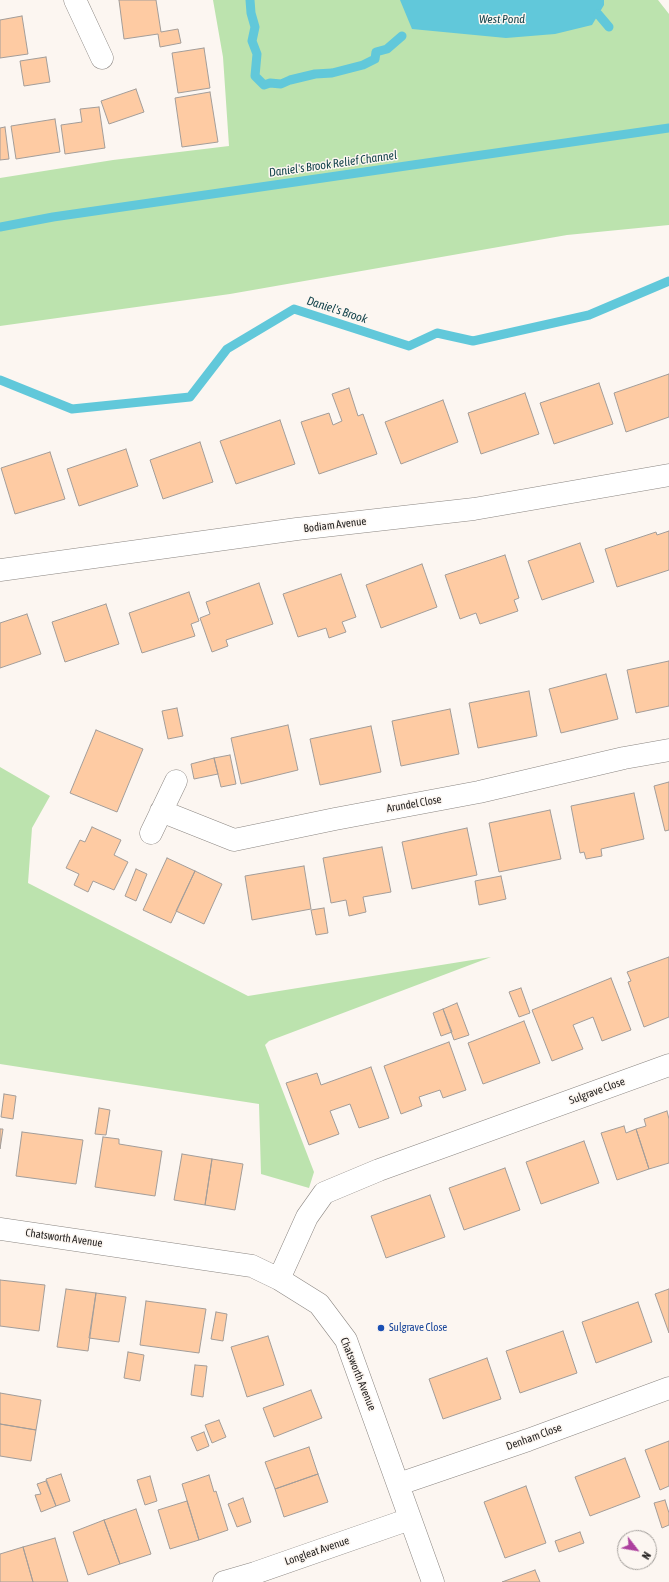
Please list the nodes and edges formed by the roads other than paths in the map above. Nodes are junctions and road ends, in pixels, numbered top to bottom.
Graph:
1 (75, 0) edge
2 (102, 58) dead end
3 (669, 475) edge
4 (0, 570) edge
5 (669, 750) edge
6 (176, 781) dead end
7 (161, 811) junction
8 (151, 833) dead end
9 (669, 1064) edge
10 (0, 1229) edge
11 (280, 1279) junction
12 (669, 1388) edge
13 (399, 1484) junction
14 (410, 1519) junction
15 (224, 1582) edge
16 (433, 1582) edge

1 - 2 street
3 - 4 street, Bodiam Avenue
5 - 7 street, Arundel Close
6 - 7 street
7 - 8 street
9 - 11 street, Sulgrave Close
10 - 11 street, Chatsworth Avenue
11 - 13 street, Chatsworth Avenue
12 - 13 street, Denham Close
13 - 14 street, Chatsworth Avenue
14 - 15 street, Longleat Avenue
14 - 16 street, Chatsworth Avenue

